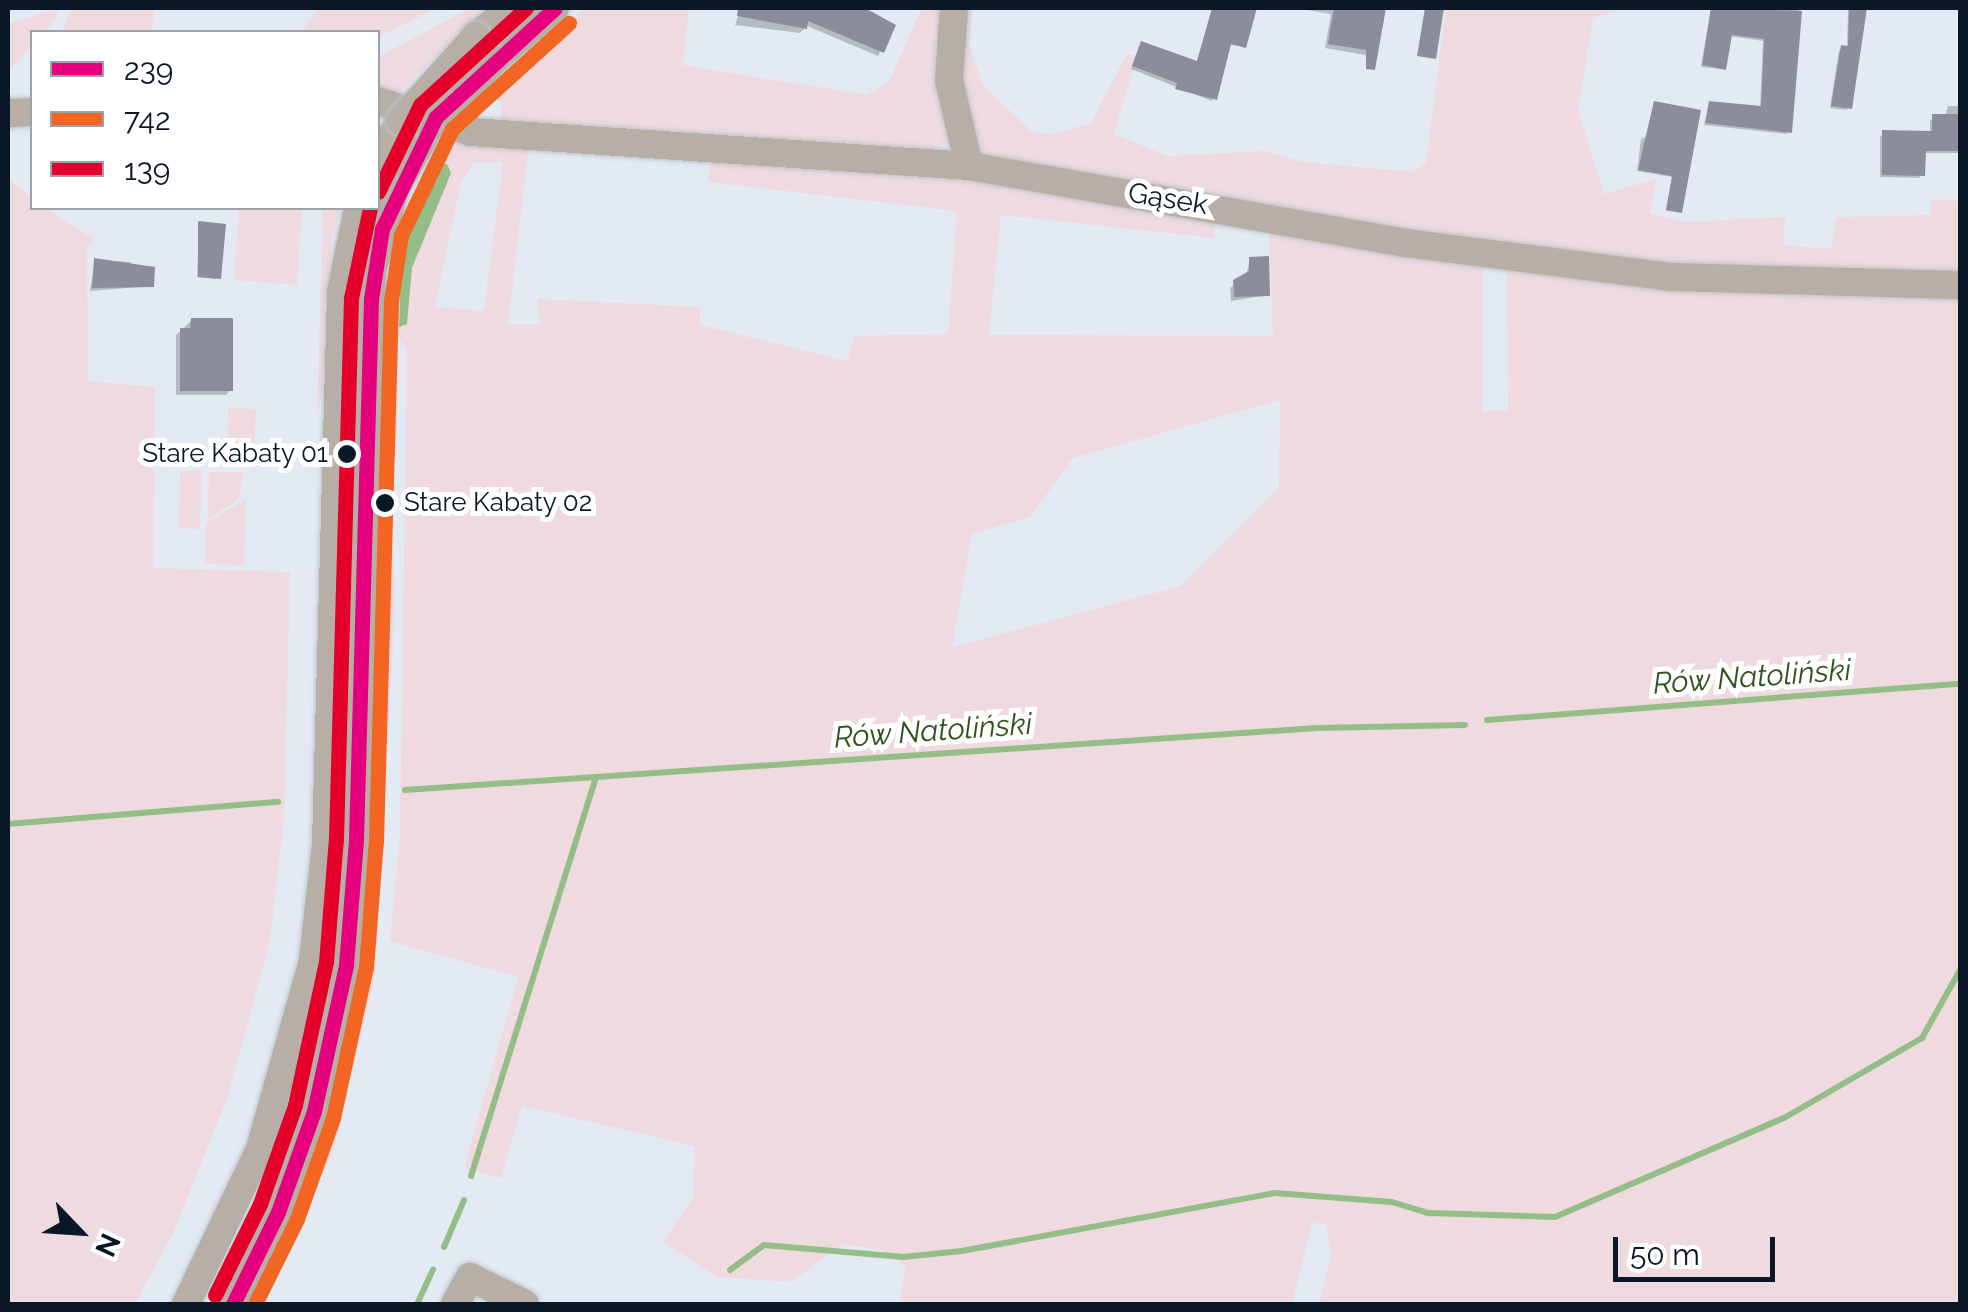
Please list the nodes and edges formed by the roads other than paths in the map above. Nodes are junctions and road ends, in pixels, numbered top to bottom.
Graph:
1 (510, 8) edge
2 (555, 8) edge
3 (954, 8) edge
4 (380, 103) edge
5 (380, 155) edge
6 (968, 166) junction
7 (358, 210) edge
8 (1960, 285) edge
9 (186, 1304) edge
10 (234, 1304) edge
11 (455, 1304) edge
12 (525, 1304) edge

1 - 5 street, bridge
2 - 10 street, bridge
3 - 6 street
4 - 6 street, Gąsek
6 - 8 street, Gąsek
7 - 9 street
11 - 12 street

